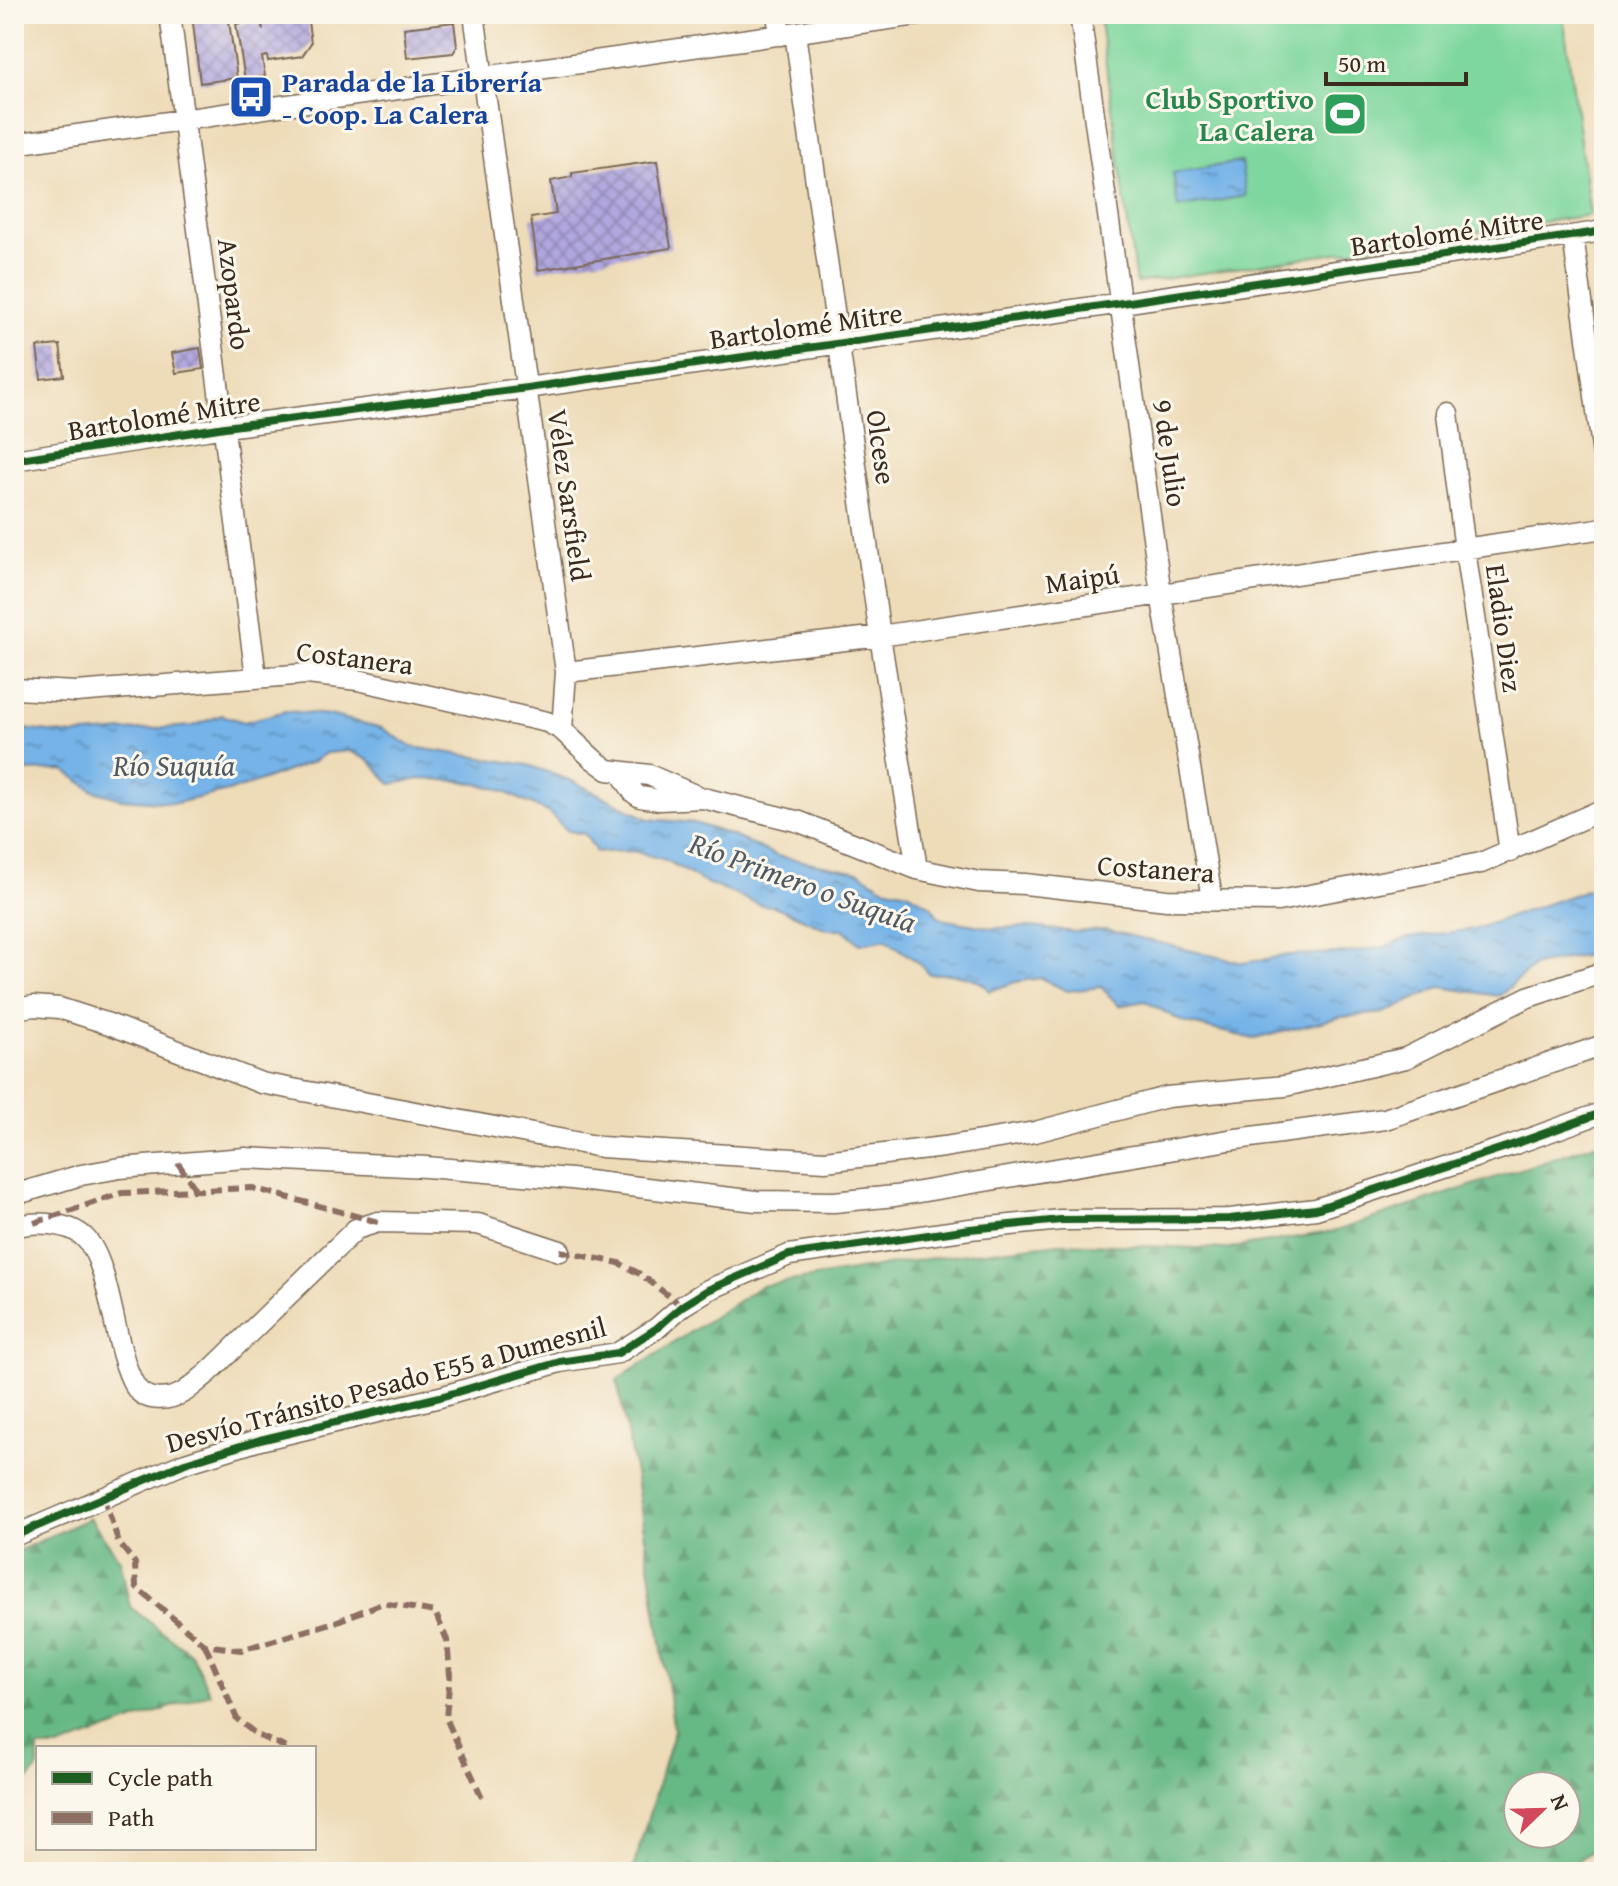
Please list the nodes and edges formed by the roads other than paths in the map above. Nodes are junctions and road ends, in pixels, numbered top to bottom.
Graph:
1 (170, 14) edge
2 (474, 14) edge
3 (777, 14) edge
4 (924, 14) edge
5 (1080, 14) edge
6 (787, 34) junction
7 (483, 77) junction
8 (184, 119) junction
9 (14, 144) edge
10 (1604, 231) edge
11 (1573, 236) junction
12 (1122, 303) junction
13 (839, 342) junction
14 (527, 388) junction
15 (1448, 413) dead end
16 (225, 427) junction
17 (14, 460) edge
18 (1604, 462) edge
19 (1604, 528) edge
20 (1465, 550) junction
21 (1161, 594) junction
22 (880, 636) junction
23 (566, 672) junction
24 (256, 677) junction
25 (14, 689) edge
26 (562, 730) junction
27 (1604, 809) edge
28 (1510, 852) junction
29 (917, 869) junction
30 (1212, 899) junction
31 (1604, 972) edge
32 (14, 1009) edge
33 (1604, 1045) edge
34 (1604, 1112) edge
35 (14, 1195) edge
36 (14, 1227) edge
37 (560, 1251) dead end
38 (14, 1536) edge

1 - 8 street, Azopardo
2 - 7 street, Vélez Sarsfield
3 - 6 street, Olcese
4 - 6 street
5 - 12 street, 9 de Julio
6 - 7 street
6 - 13 street, Olcese
7 - 8 street
7 - 14 street, Vélez Sarsfield
8 - 9 street
8 - 16 street, Azopardo
10 - 11 street, Bartolomé Mitre
11 - 12 street, Bartolomé Mitre
11 - 18 street
12 - 13 street, Bartolomé Mitre
12 - 21 street, 9 de Julio
13 - 14 street, Bartolomé Mitre
13 - 22 street, Olcese
14 - 16 street, Bartolomé Mitre
14 - 23 street, Vélez Sarsfield
15 - 20 street, Eladio Diez
16 - 17 street, Bartolomé Mitre
16 - 24 street, Azopardo
19 - 20 street, Maipú
20 - 21 street, Maipú
20 - 28 street, Eladio Diez
21 - 22 street, Maipú
21 - 30 street, 9 de Julio
22 - 23 street, Maipú
22 - 29 street, Olcese
23 - 26 street, Vélez Sarsfield
24 - 25 street, Costanera
24 - 26 street, Costanera
26 - 29 street, Costanera
27 - 28 street, Costanera
28 - 30 street, Costanera
29 - 30 street, Costanera
31 - 32 street
33 - 35 street
34 - 38 street, Desvío Tránsito Pesado E55 a Dumesnil
36 - 37 street

